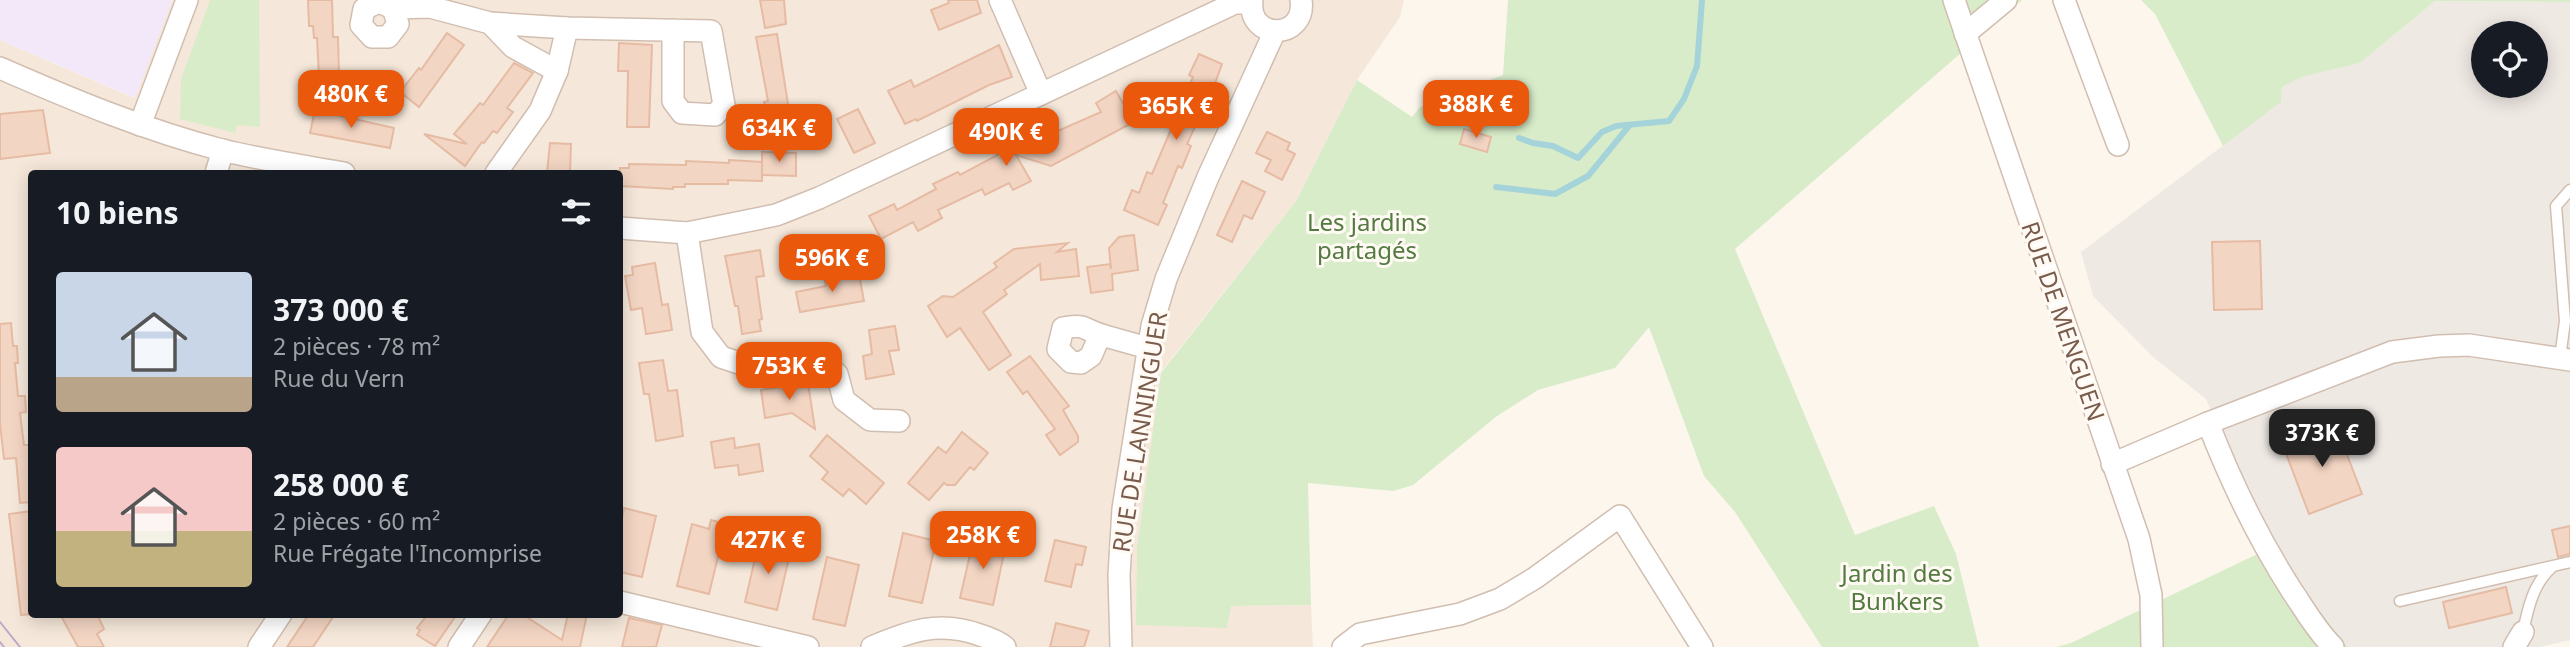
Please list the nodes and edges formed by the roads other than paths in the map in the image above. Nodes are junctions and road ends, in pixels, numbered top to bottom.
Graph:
1 (187, 0) edge
2 (1000, 0) edge
3 (1301, 0) edge
4 (1954, 0) edge
5 (2007, 0) edge
6 (2064, 0) edge
7 (1251, 1) edge
8 (393, 8) dead end
9 (490, 23) junction
10 (567, 28) junction
11 (673, 30) dead end
12 (1276, 32) junction
13 (1965, 34) junction
14 (0, 68) edge
15 (557, 71) junction
16 (1041, 94) junction
17 (140, 125) junction
18 (2118, 145) dead end
19 (222, 150) junction
20 (217, 170) edge
21 (328, 170) edge
22 (498, 170) edge
23 (2570, 190) edge
24 (623, 228) edge
25 (687, 233) junction
26 (1100, 335) dead end
27 (1148, 348) junction
28 (2565, 359) edge
29 (899, 421) dead end
30 (2208, 423) junction
31 (2112, 464) junction
32 (2570, 562) edge
33 (2554, 565) junction
34 (2400, 600) dead end
35 (623, 603) edge
36 (278, 618) edge
37 (478, 618) edge
38 (2519, 640) edge
39 (259, 647) edge
40 (458, 647) edge
41 (808, 647) edge
42 (872, 647) edge
43 (1005, 647) edge
44 (1121, 647) edge
45 (1343, 647) edge
46 (1702, 647) edge
47 (2152, 647) edge
48 (2333, 647) edge

1 - 17 street
2 - 16 street
3 - 12 street
4 - 13 street, RUE DE MENGUEN
5 - 13 street
6 - 18 street
7 - 12 street
7 - 16 street
8 - 9 street
9 - 10 street
9 - 15 street
10 - 11 street
10 - 15 street
12 - 27 street, RUE DE LANNINGUER
13 - 31 street, RUE DE MENGUEN
14 - 17 street
15 - 22 street
16 - 25 street
17 - 19 street
19 - 20 street
19 - 21 street
23 - 28 lane
24 - 25 street
25 - 29 street
26 - 27 street
27 - 44 street, RUE DE LANNINGUER
28 - 30 street
30 - 31 street
30 - 48 street
31 - 47 street, RUE DE MENGUEN
32 - 33 lane
33 - 34 lane
33 - 38 lane
35 - 41 street
36 - 39 street
37 - 40 street
42 - 43 street
45 - 46 street

